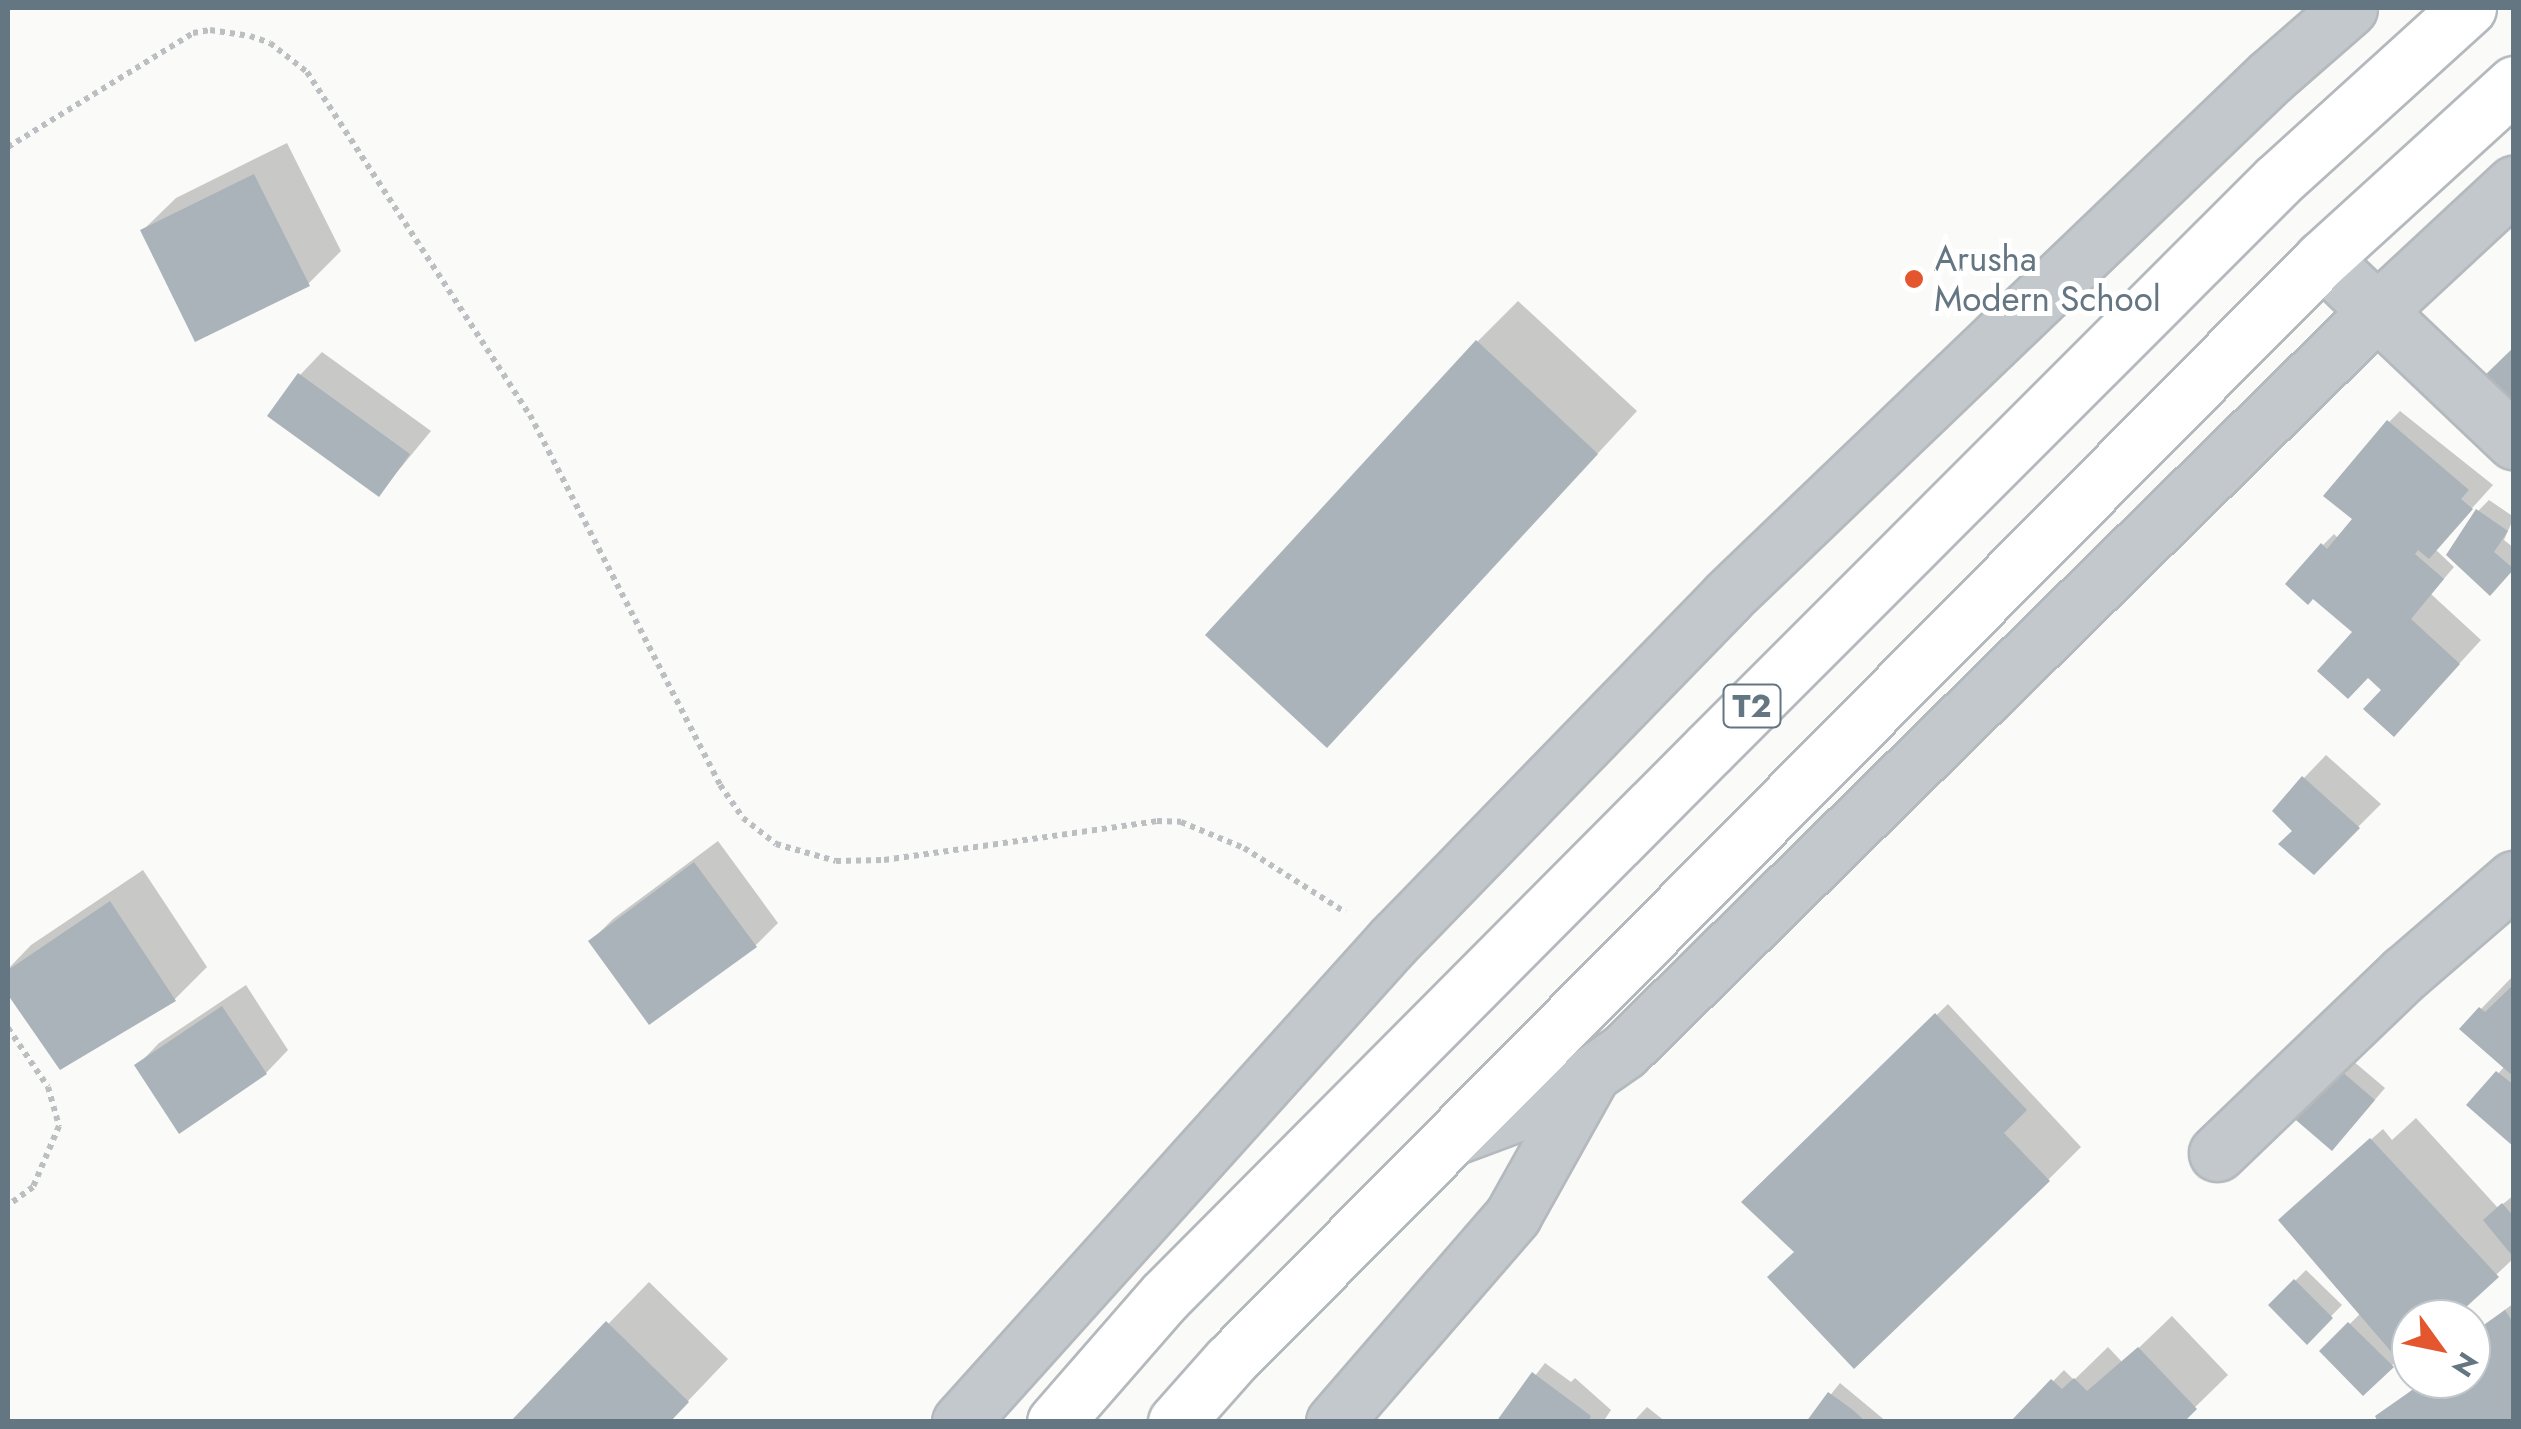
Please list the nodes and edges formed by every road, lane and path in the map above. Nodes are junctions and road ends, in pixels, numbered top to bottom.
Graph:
1 (2349, 8) edge
2 (2468, 8) edge
3 (2514, 84) edge
4 (8, 148) edge
5 (2514, 184) edge
6 (2322, 258) junction
7 (2375, 312) junction
8 (2514, 441) edge
9 (2514, 878) edge
10 (1392, 942) junction
11 (8, 1028) edge
12 (1590, 1076) junction
13 (1458, 1134) junction
14 (2217, 1152) dead end
15 (8, 1205) edge
16 (960, 1422) edge
17 (1055, 1422) edge
18 (1176, 1422) edge
19 (1334, 1422) edge

1 - 10 street
2 - 17 highway, T2
3 - 6 highway, T2
4 - 10 path
5 - 7 street
6 - 7 street
6 - 13 highway, T2
7 - 8 street
7 - 12 street
9 - 14 street
10 - 16 street
11 - 15 path
12 - 13 street
12 - 19 street
13 - 18 highway, T2

